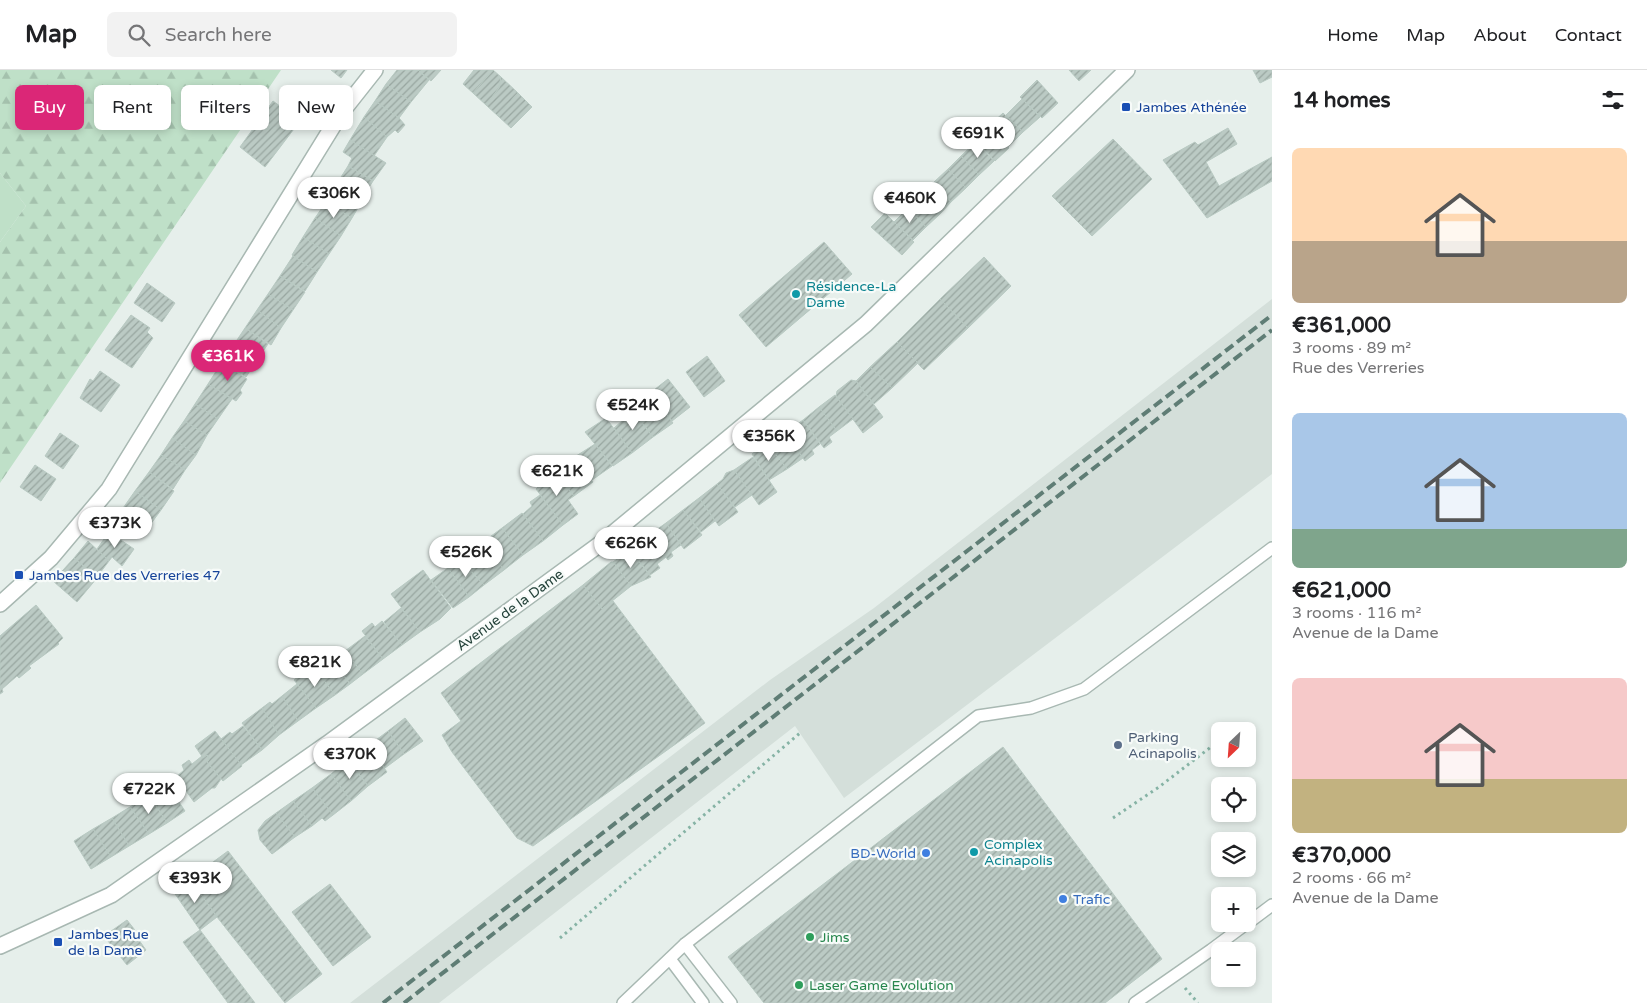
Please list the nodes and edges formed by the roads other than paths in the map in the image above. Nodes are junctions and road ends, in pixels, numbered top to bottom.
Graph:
1 (375, 70) edge
2 (1128, 70) edge
3 (1272, 548) edge
4 (0, 604) edge
5 (1272, 905) edge
6 (1256, 917) edge
7 (1235, 932) edge
8 (685, 944) junction
9 (0, 946) edge
10 (670, 959) junction
11 (623, 1003) edge
12 (703, 1003) edge
13 (731, 1003) edge
14 (1135, 1003) edge

1 - 4 street
2 - 9 street, Avenue de la Dame
3 - 8 lane
5 - 6 lane
7 - 14 lane
8 - 10 lane
8 - 13 lane
10 - 11 lane
10 - 12 lane

